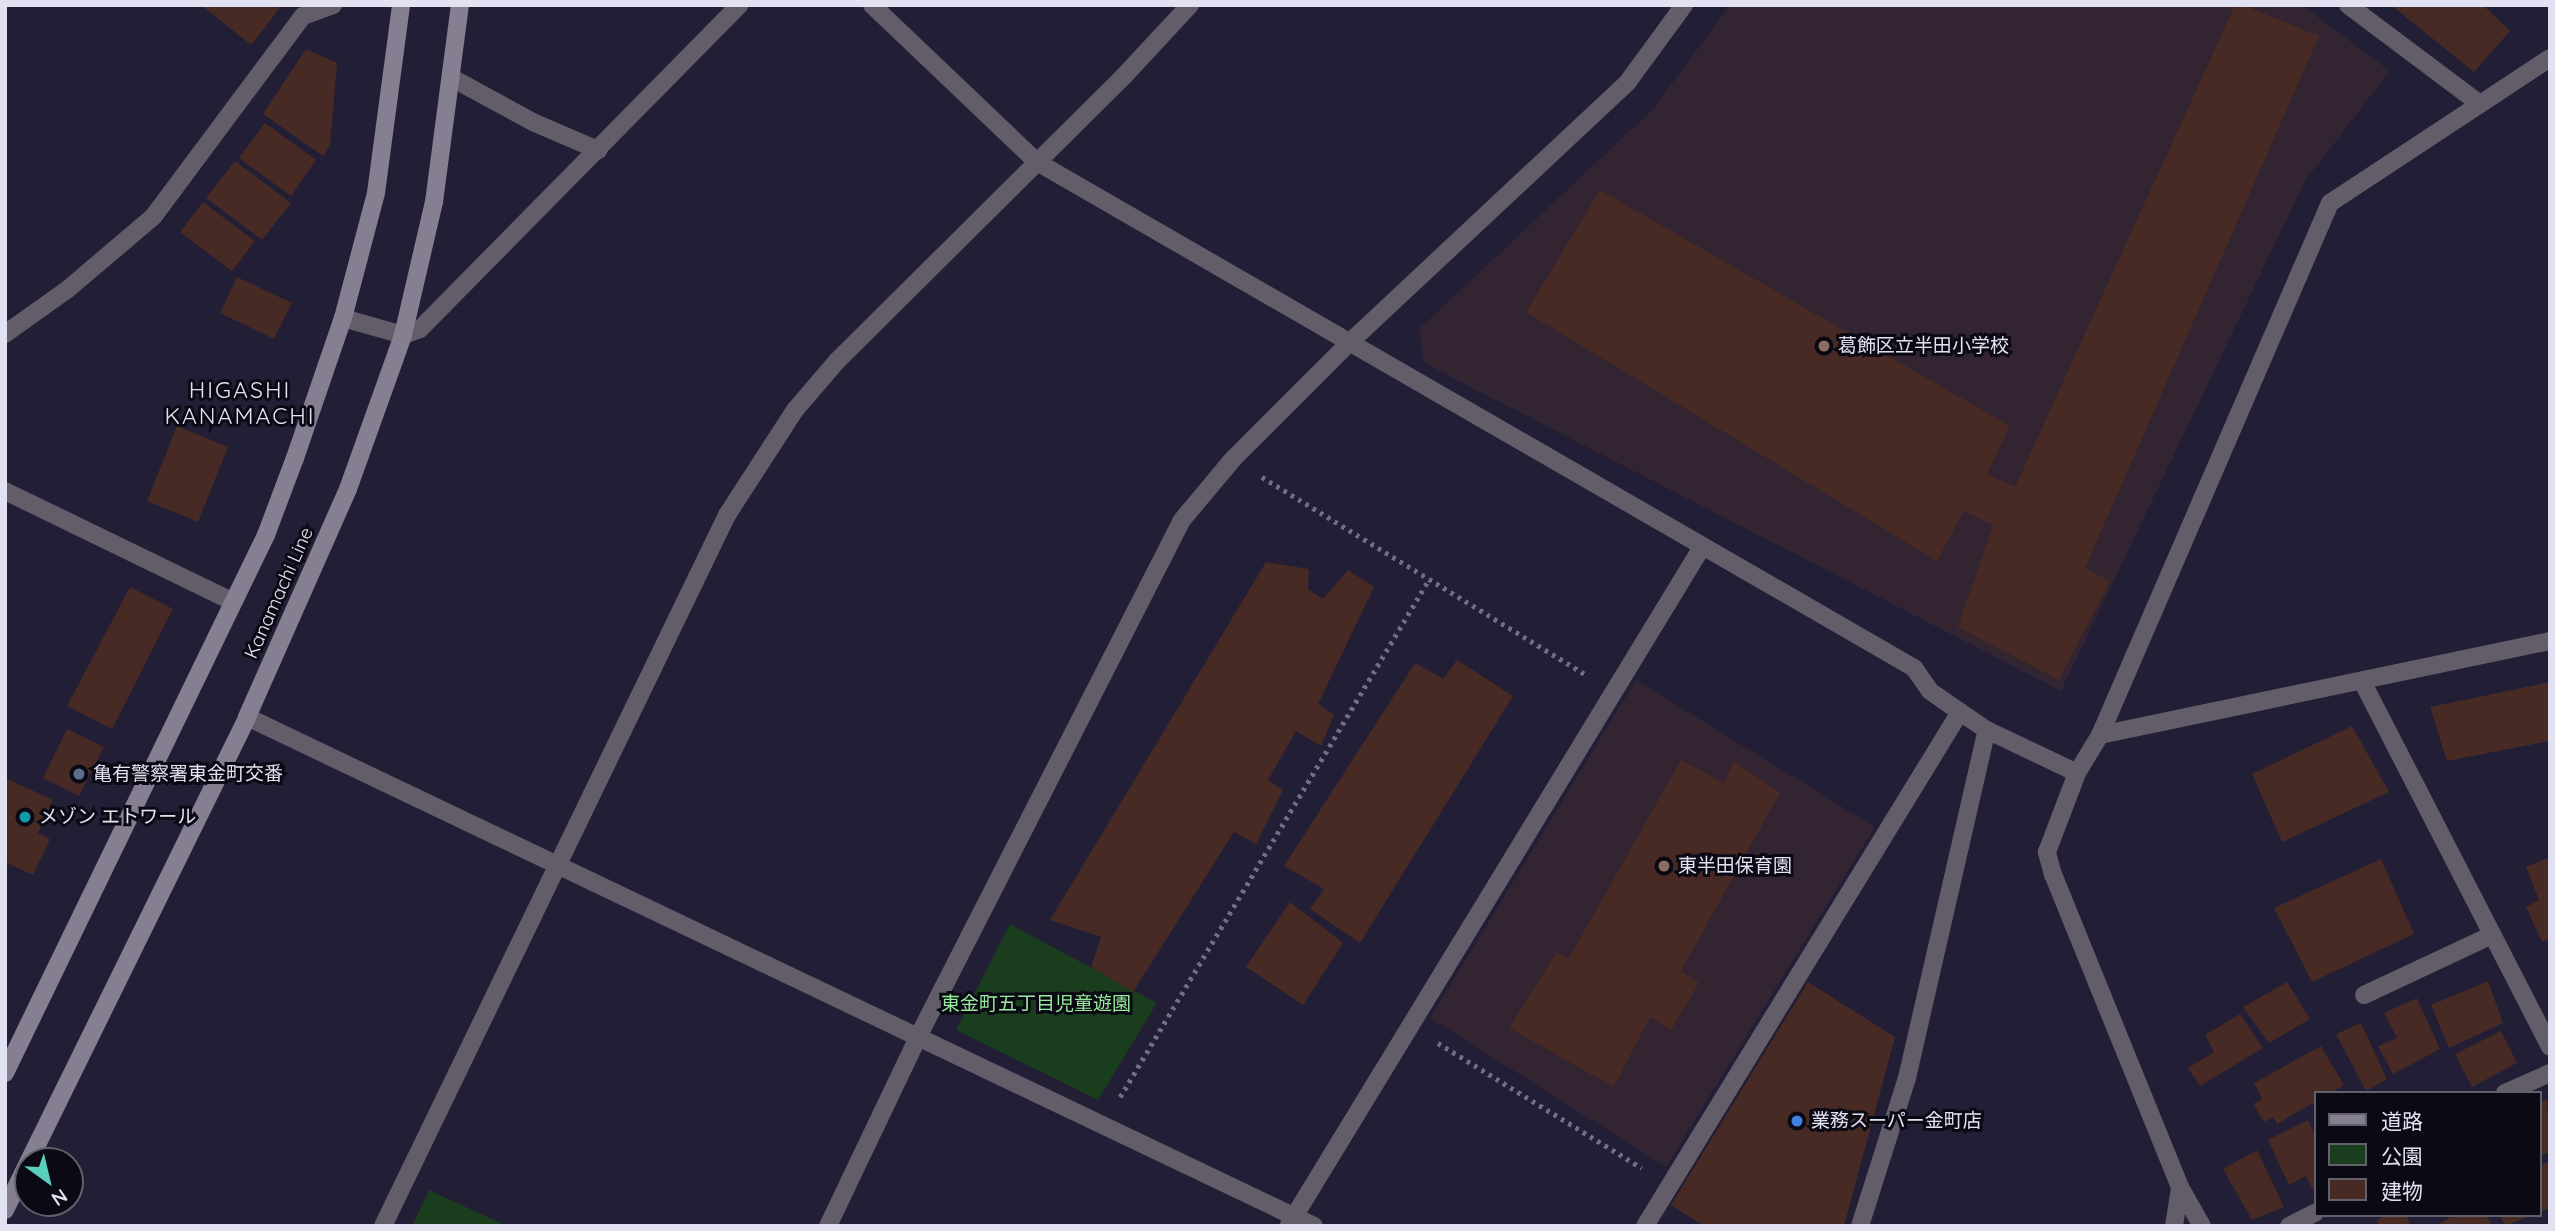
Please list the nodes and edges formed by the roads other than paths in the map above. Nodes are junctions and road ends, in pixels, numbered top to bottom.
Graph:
1 (333, 5) edge
2 (401, 5) edge
3 (460, 5) edge
4 (740, 5) edge
5 (872, 5) edge
6 (1190, 5) edge
7 (1684, 5) edge
8 (2348, 5) edge
9 (2550, 58) edge
10 (452, 78) junction
11 (2480, 104) junction
12 (598, 150) junction
13 (1037, 162) junction
14 (343, 318) junction
15 (5, 334) edge
16 (403, 335) junction
17 (1348, 344) junction
18 (5, 491) edge
19 (1702, 547) junction
20 (232, 601) junction
21 (2550, 641) edge
22 (2362, 681) junction
23 (1960, 712) junction
24 (247, 717) junction
25 (1987, 730) junction
26 (2100, 735) junction
27 (2077, 773) junction
28 (557, 862) junction
29 (2492, 935) junction
30 (2364, 995) dead end
31 (919, 1035) junction
32 (2550, 1047) edge
33 (5, 1073) edge
34 (2550, 1073) edge
35 (2510, 1091) edge
36 (36, 1147) edge
37 (2180, 1187) junction
38 (14, 1192) edge
39 (5, 1210) edge
40 (2314, 1214) edge
41 (1291, 1221) edge
42 (383, 1226) edge
43 (828, 1226) edge
44 (1314, 1226) edge
45 (1645, 1226) edge
46 (1860, 1226) edge
47 (2174, 1226) edge
48 (2203, 1226) edge
49 (2289, 1226) edge

1 - 15 street
2 - 14 main road, Kanamachi Line
3 - 10 main road, Kanamachi Line
4 - 12 street
5 - 13 street
6 - 13 street
7 - 17 street
8 - 11 street
9 - 11 street
10 - 12 street
10 - 16 main road, Kanamachi Line
11 - 26 street
12 - 16 street
13 - 17 street
13 - 28 street
14 - 16 street
14 - 20 main road, Kanamachi Line
16 - 24 main road, Kanamachi Line
17 - 19 street
17 - 31 street
18 - 20 street
19 - 23 street
19 - 41 street
20 - 33 main road, Kanamachi Line
21 - 22 street
22 - 26 street
22 - 29 street
23 - 25 street
23 - 45 street
24 - 28 street
24 - 36 main road, Kanamachi Line
25 - 27 street
25 - 46 street
26 - 27 street
27 - 37 street
28 - 31 street
28 - 42 street
29 - 30 street
29 - 32 street
31 - 41 street
31 - 43 street
34 - 35 street
37 - 47 street
37 - 48 street
38 - 39 main road, Kanamachi Line
40 - 49 street
41 - 44 street

